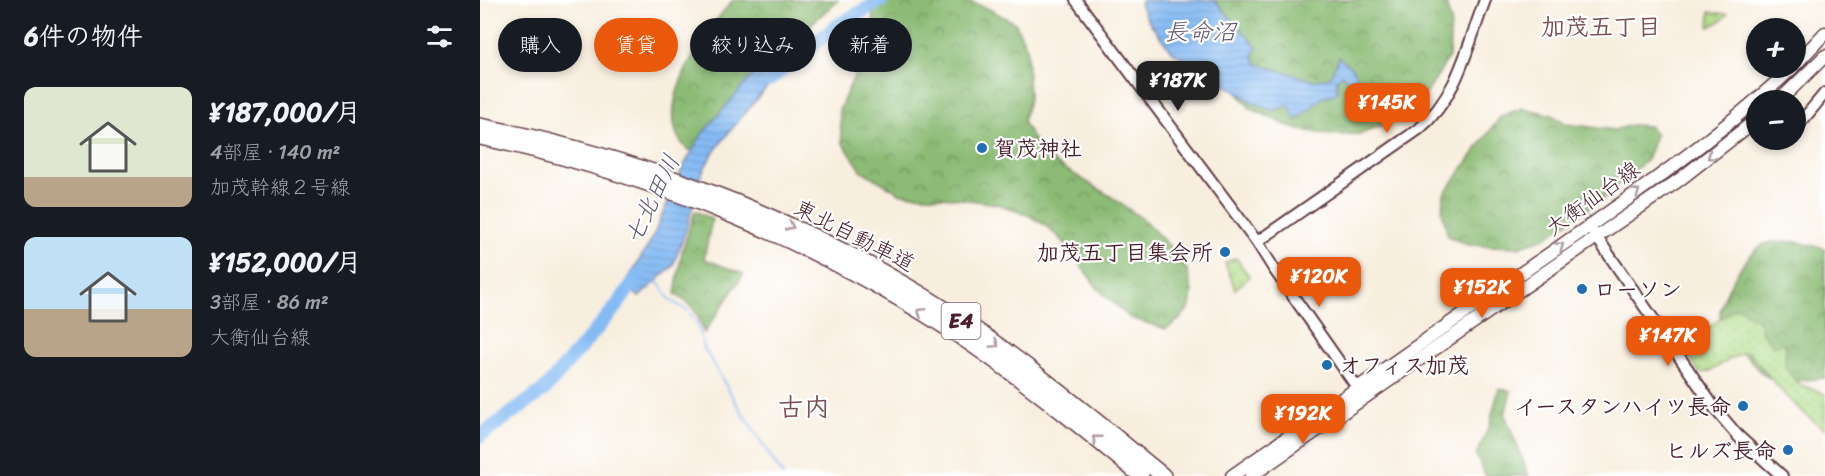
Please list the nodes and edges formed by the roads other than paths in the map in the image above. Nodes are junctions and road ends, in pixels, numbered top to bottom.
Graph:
1 (1076, 0) edge
2 (1485, 0) edge
3 (1825, 33) edge
4 (1806, 53) edge
5 (1825, 56) edge
6 (1781, 78) edge
7 (1790, 90) edge
8 (1825, 93) edge
9 (480, 115) edge
10 (1806, 116) edge
11 (480, 126) edge
12 (1746, 128) edge
13 (480, 137) edge
14 (592, 153) junction
15 (628, 170) junction
16 (733, 208) junction
17 (1589, 226) junction
18 (1596, 237) junction
19 (1257, 242) junction
20 (1361, 393) junction
21 (1141, 476) edge
22 (1163, 476) edge
23 (1232, 476) edge
24 (1251, 476) edge
25 (1782, 476) edge

1 - 19 street
2 - 19 street
3 - 4 main road
5 - 7 main road
17 -> 6 main road, 大衡仙台線
8 - 10 street
9 - 14 highway
11 - 14 highway, 東北自動車道 / E4
12 -> 18 main road, 大衡仙台線
13 - 15 highway, 東北自動車道 / E4
14 - 15 highway, 東北自動車道 / E4
15 - 16 highway, 東北自動車道 / E4
21 -> 16 highway, 東北自動車道 / E4
16 -> 22 highway, 東北自動車道 / E4
17 - 18 street
20 -> 17 main road, 大衡仙台線
18 - 20 main road, 大衡仙台線
18 - 25 street
19 - 20 street
20 - 23 main road, 大衡仙台線
20 - 24 main road, 大衡仙台線

